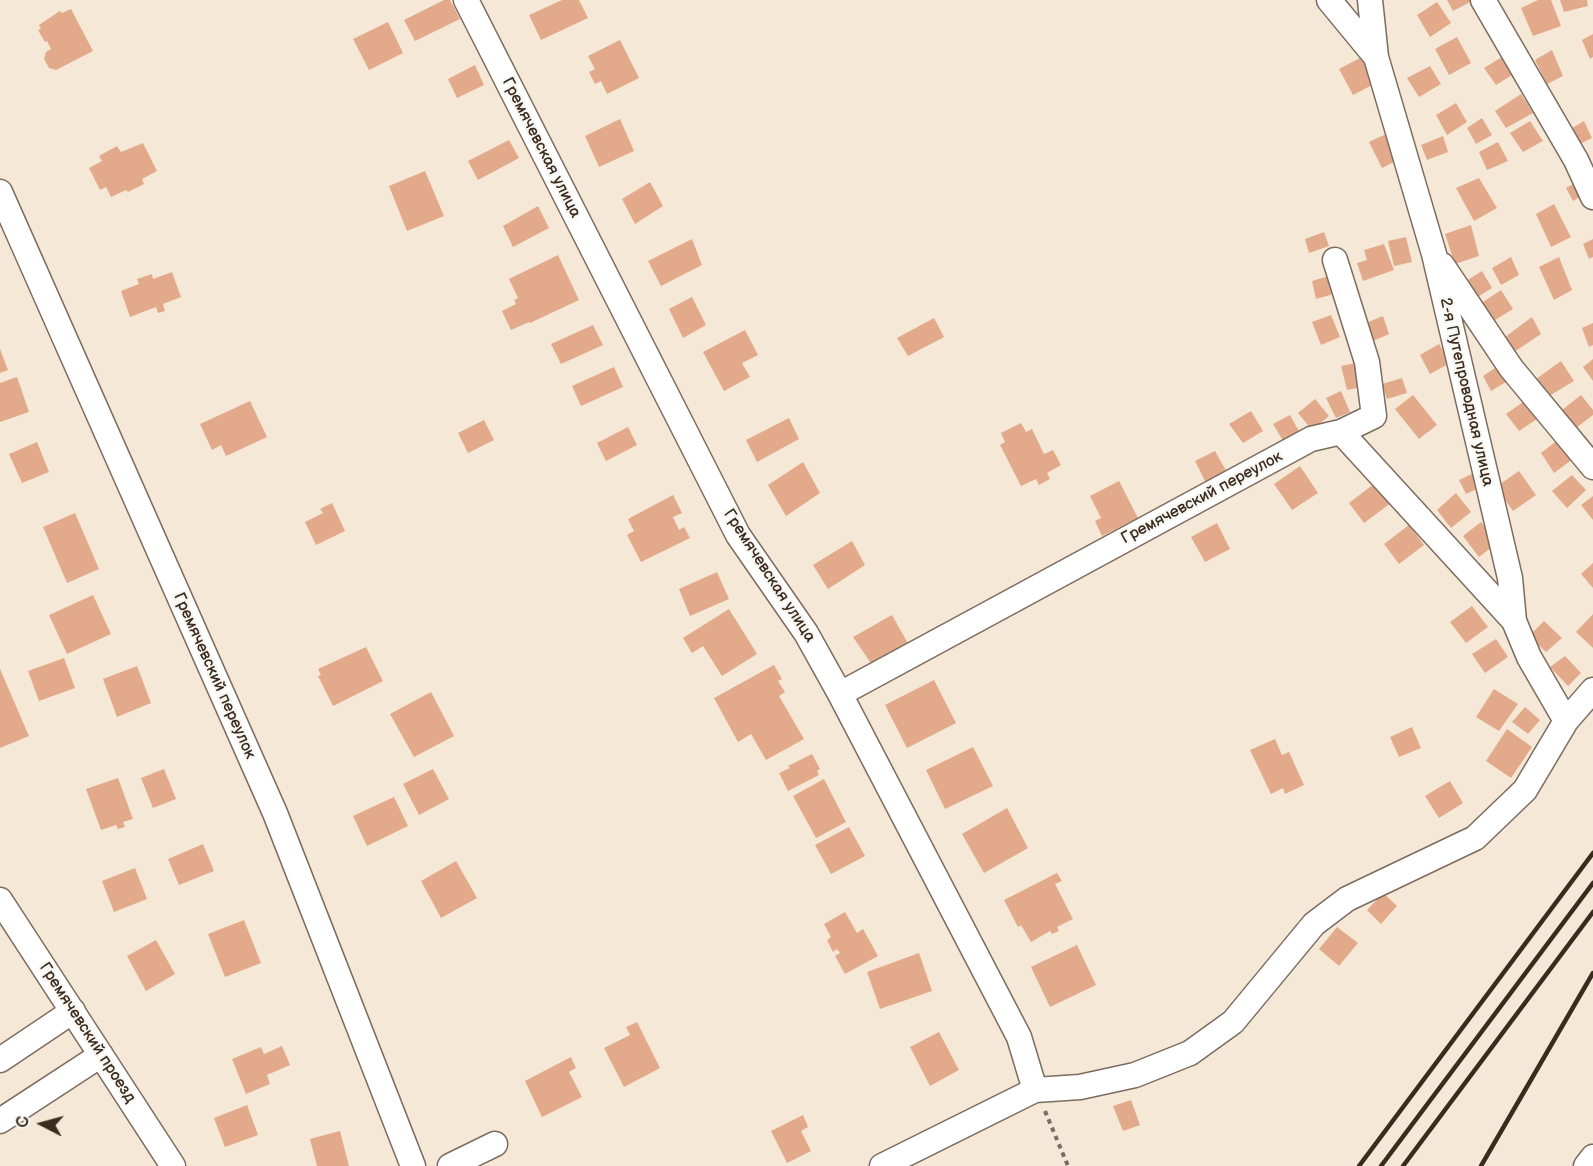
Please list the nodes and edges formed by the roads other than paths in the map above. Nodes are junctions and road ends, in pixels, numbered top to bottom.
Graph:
1 (466, 0) edge
2 (1329, 0) edge
3 (1370, 0) edge
4 (1483, 0) edge
5 (1376, 57) junction
6 (1585, 154) edge
7 (0, 192) edge
8 (1593, 197) edge
9 (1434, 254) junction
10 (1335, 260) dead end
11 (1341, 432) junction
12 (1593, 467) edge
13 (1514, 621) junction
14 (1593, 690) edge
15 (840, 694) junction
16 (1566, 721) junction
17 (0, 900) edge
18 (73, 1011) junction
19 (101, 1055) junction
20 (0, 1060) edge
21 (1035, 1090) junction
22 (0, 1121) edge
23 (495, 1144) dead end
24 (1593, 1157) edge
25 (173, 1166) edge
26 (413, 1166) edge
27 (450, 1166) edge
28 (882, 1166) edge
29 (1586, 1166) edge

1 - 15 street, Гремячевская улица
2 - 5 street, 2-я Путепроводная улица
3 - 5 street, 2-я Путепроводная улица
4 - 6 street
5 - 9 street, 2-я Путепроводная улица
6 - 8 street
7 - 26 street, Гремячевский переулок
9 - 12 street
9 - 13 street, 2-я Путепроводная улица
10 - 11 street, Гремячевский переулок
11 - 13 street
11 - 15 street, Гремячевский переулок
13 - 16 street, 2-я Путепроводная улица
14 - 16 street
15 - 21 street, Гремячевская улица
16 - 21 street
17 - 18 street, Гремячевский проезд
18 - 19 street, Гремячевский проезд
18 - 20 street
19 - 22 street
19 - 25 street, Гремячевский проезд
21 - 28 street
23 - 27 street
24 - 29 street

